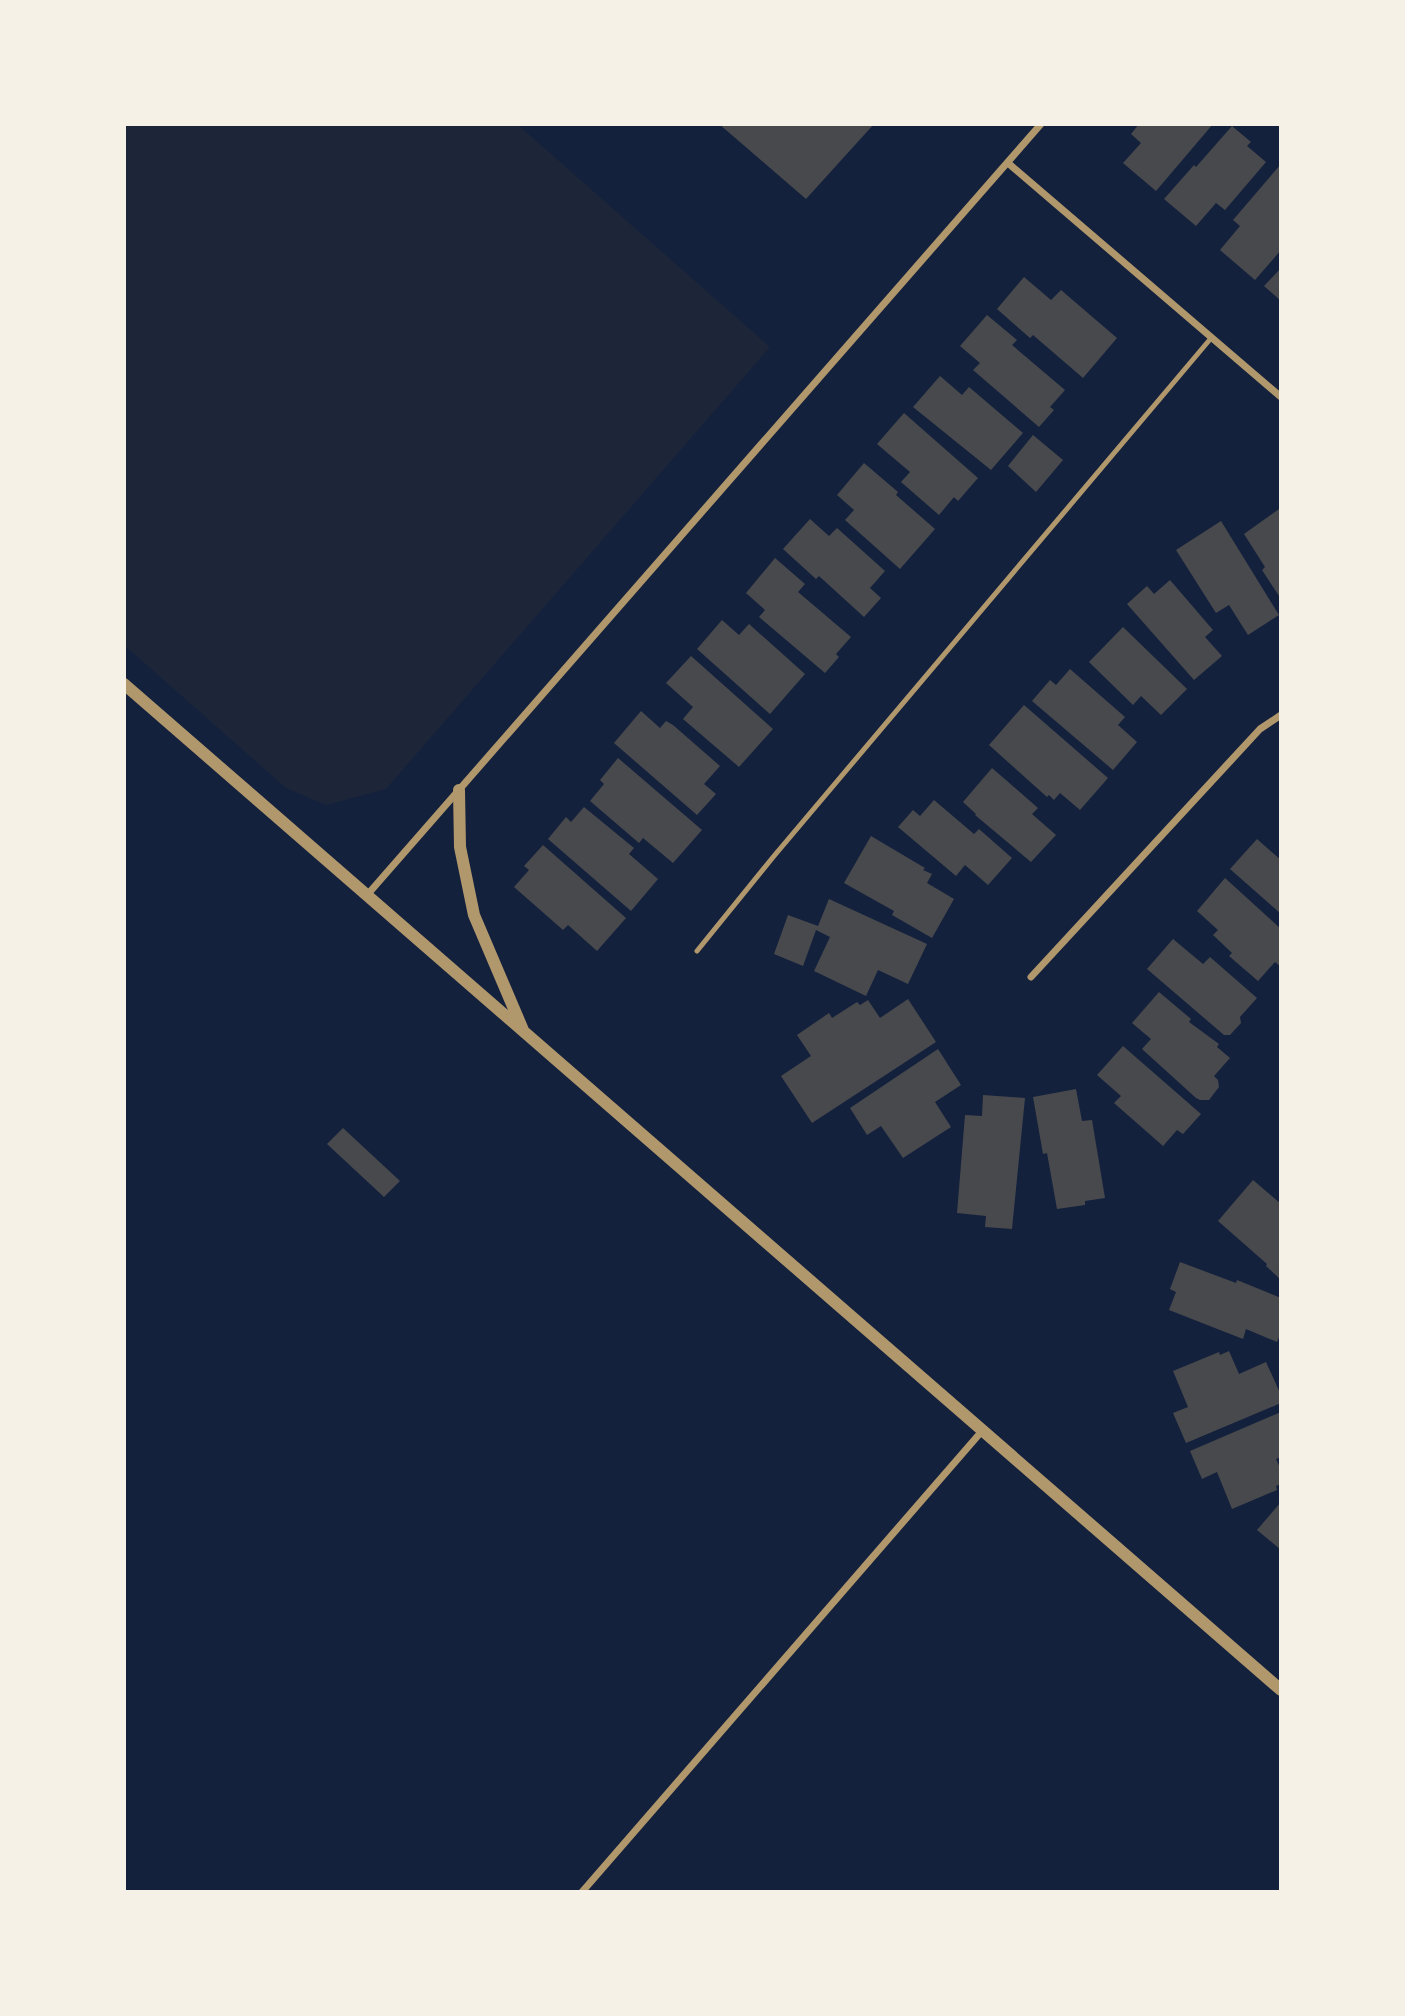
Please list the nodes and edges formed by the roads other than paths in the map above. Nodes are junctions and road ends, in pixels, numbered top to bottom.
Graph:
1 (1041, 124) edge
2 (1008, 163) junction
3 (1212, 337) junction
4 (1281, 397) edge
5 (124, 684) edge
6 (1281, 715) edge
7 (460, 790) junction
8 (368, 894) junction
9 (697, 951) dead end
10 (1031, 977) dead end
11 (525, 1033) junction
12 (982, 1431) junction
13 (1281, 1690) edge
14 (582, 1892) edge

1 - 2 street
2 - 3 street
2 - 7 street
3 - 4 street
3 - 9 lane
5 - 8 street
6 - 10 street
7 - 8 street
7 - 11 street
8 - 11 street
11 - 12 street
12 - 13 street
12 - 14 street

